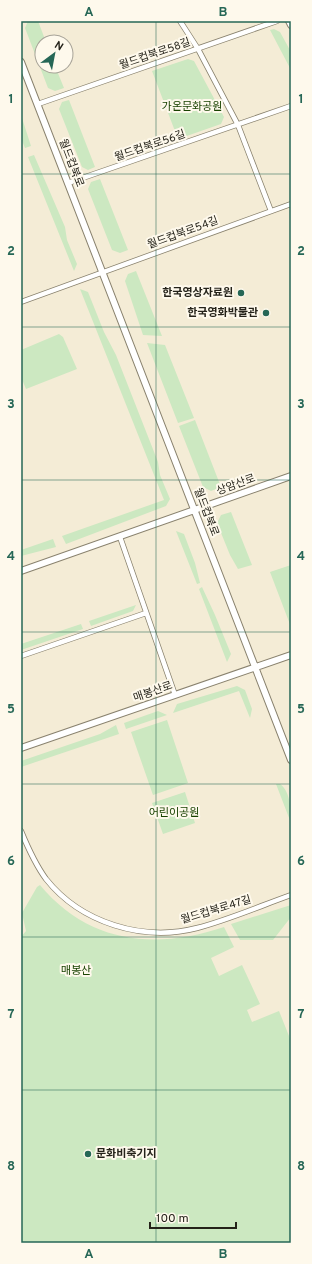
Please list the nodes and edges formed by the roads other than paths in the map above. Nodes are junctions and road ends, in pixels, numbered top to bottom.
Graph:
1 (180, 21) edge
2 (277, 21) edge
3 (289, 21) edge
4 (291, 25) edge
5 (198, 49) junction
6 (21, 62) edge
7 (38, 104) junction
8 (291, 106) edge
9 (238, 125) junction
10 (68, 183) junction
11 (291, 204) edge
12 (271, 212) junction
13 (102, 272) junction
14 (21, 302) edge
15 (291, 476) edge
16 (194, 510) junction
17 (120, 537) junction
18 (21, 571) edge
19 (146, 614) junction
20 (291, 655) edge
21 (21, 656) edge
22 (253, 666) junction
23 (175, 695) junction
24 (21, 748) edge
25 (291, 760) edge
26 (21, 831) edge
27 (291, 895) edge

1 - 5 street
2 - 5 street, 월드컵북로58길
3 - 4 main road
5 - 7 street, 월드컵북로58길
5 - 9 street
6 - 7 main road, 월드컵북로
7 - 10 main road, 월드컵북로
8 - 9 street, 월드컵북로56길
9 - 10 street, 월드컵북로56길
9 - 12 street
10 - 13 main road, 월드컵북로
11 - 12 street, 월드컵북로54길
12 - 13 street, 월드컵북로54길
13 - 14 street
13 - 16 main road, 월드컵북로
15 - 16 main road, 상암산로
16 - 17 main road, 상암산로
16 - 22 main road, 월드컵북로
17 - 18 main road, 상암산로
17 - 19 street
19 - 21 street
19 - 23 street
20 - 22 main road, 매봉산로
22 - 23 main road, 매봉산로
22 - 25 main road, 월드컵북로
23 - 24 main road, 매봉산로
26 - 27 street, 월드컵북로47길

